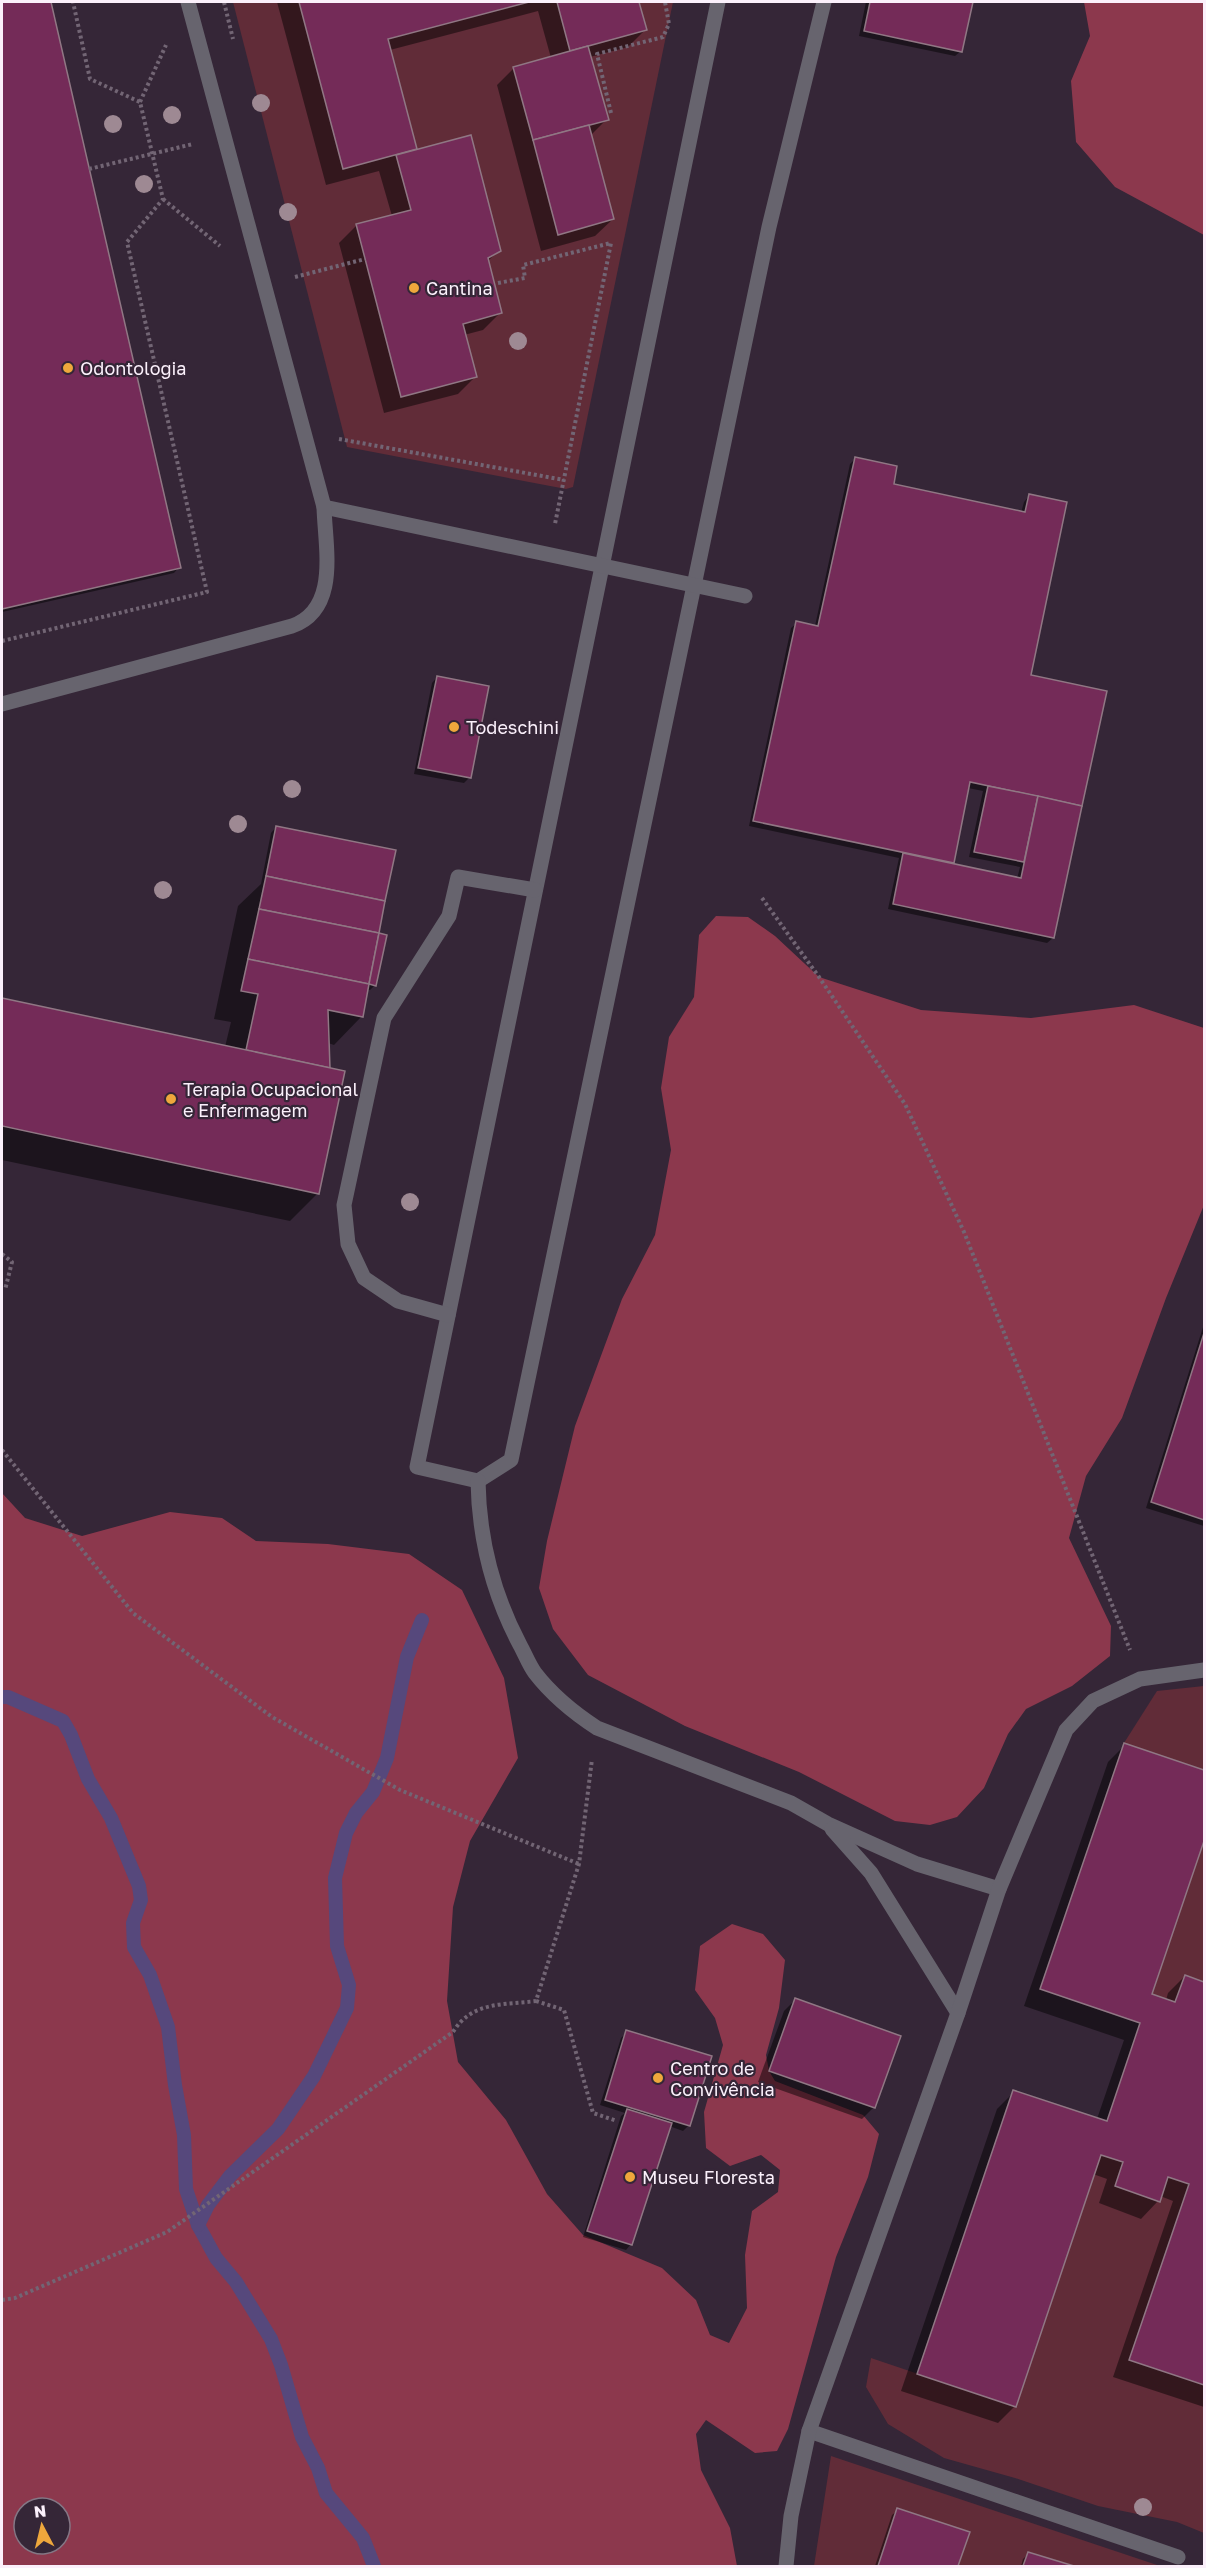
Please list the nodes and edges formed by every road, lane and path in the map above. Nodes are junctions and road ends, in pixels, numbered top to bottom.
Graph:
1 (73, 2) edge
2 (188, 2) edge
3 (665, 2) edge
4 (718, 2) edge
5 (824, 2) edge
6 (166, 43) dead end
7 (140, 102) junction
8 (611, 113) dead end
9 (200, 142) dead end
10 (153, 154) junction
11 (89, 169) dead end
12 (163, 199) junction
13 (365, 259) dead end
14 (294, 277) dead end
15 (263, 281) junction
16 (498, 283) dead end
17 (338, 439) dead end
18 (564, 480) junction
19 (324, 507) junction
20 (549, 554) junction
21 (602, 565) junction
22 (694, 585) junction
23 (745, 596) dead end
24 (2, 640) edge
25 (2, 704) edge
26 (535, 890) junction
27 (762, 898) dead end
28 (2, 1254) edge
29 (5, 1290) dead end
30 (448, 1315) junction
31 (2, 1450) edge
32 (478, 1481) junction
33 (1204, 1670) edge
34 (1140, 1679) junction
35 (593, 1753) dead end
36 (828, 1824) junction
37 (579, 1864) junction
38 (999, 1889) junction
39 (537, 2001) junction
40 (958, 2013) junction
41 (617, 2121) dead end
42 (2, 2300) edge
43 (809, 2431) junction
44 (1178, 2557) dead end
45 (786, 2566) edge

1 - 7 path
2 - 15 lane
3 - 8 path
4 - 21 lane
5 - 22 lane
6 - 7 path
7 - 10 path
9 - 10 path
10 - 11 path
10 - 12 path
12 - 15 path
12 - 24 path
13 - 14 path
15 - 19 lane
16 - 18 path
17 - 18 path
18 - 20 path
19 - 20 lane
19 - 25 lane
20 - 21 lane
21 - 22 lane
21 - 26 lane
22 - 23 lane
22 - 32 lane
26 - 30 lane
26 - 30 lane
27 - 34 path
28 - 29 path
30 - 32 lane
31 - 37 path
32 - 36 lane
33 - 34 lane
34 - 38 lane
35 - 37 path
36 - 38 lane
36 - 40 lane
37 - 39 path
38 - 40 lane
39 - 41 path
39 - 42 path
40 - 43 lane
43 - 44 lane
43 - 45 lane

